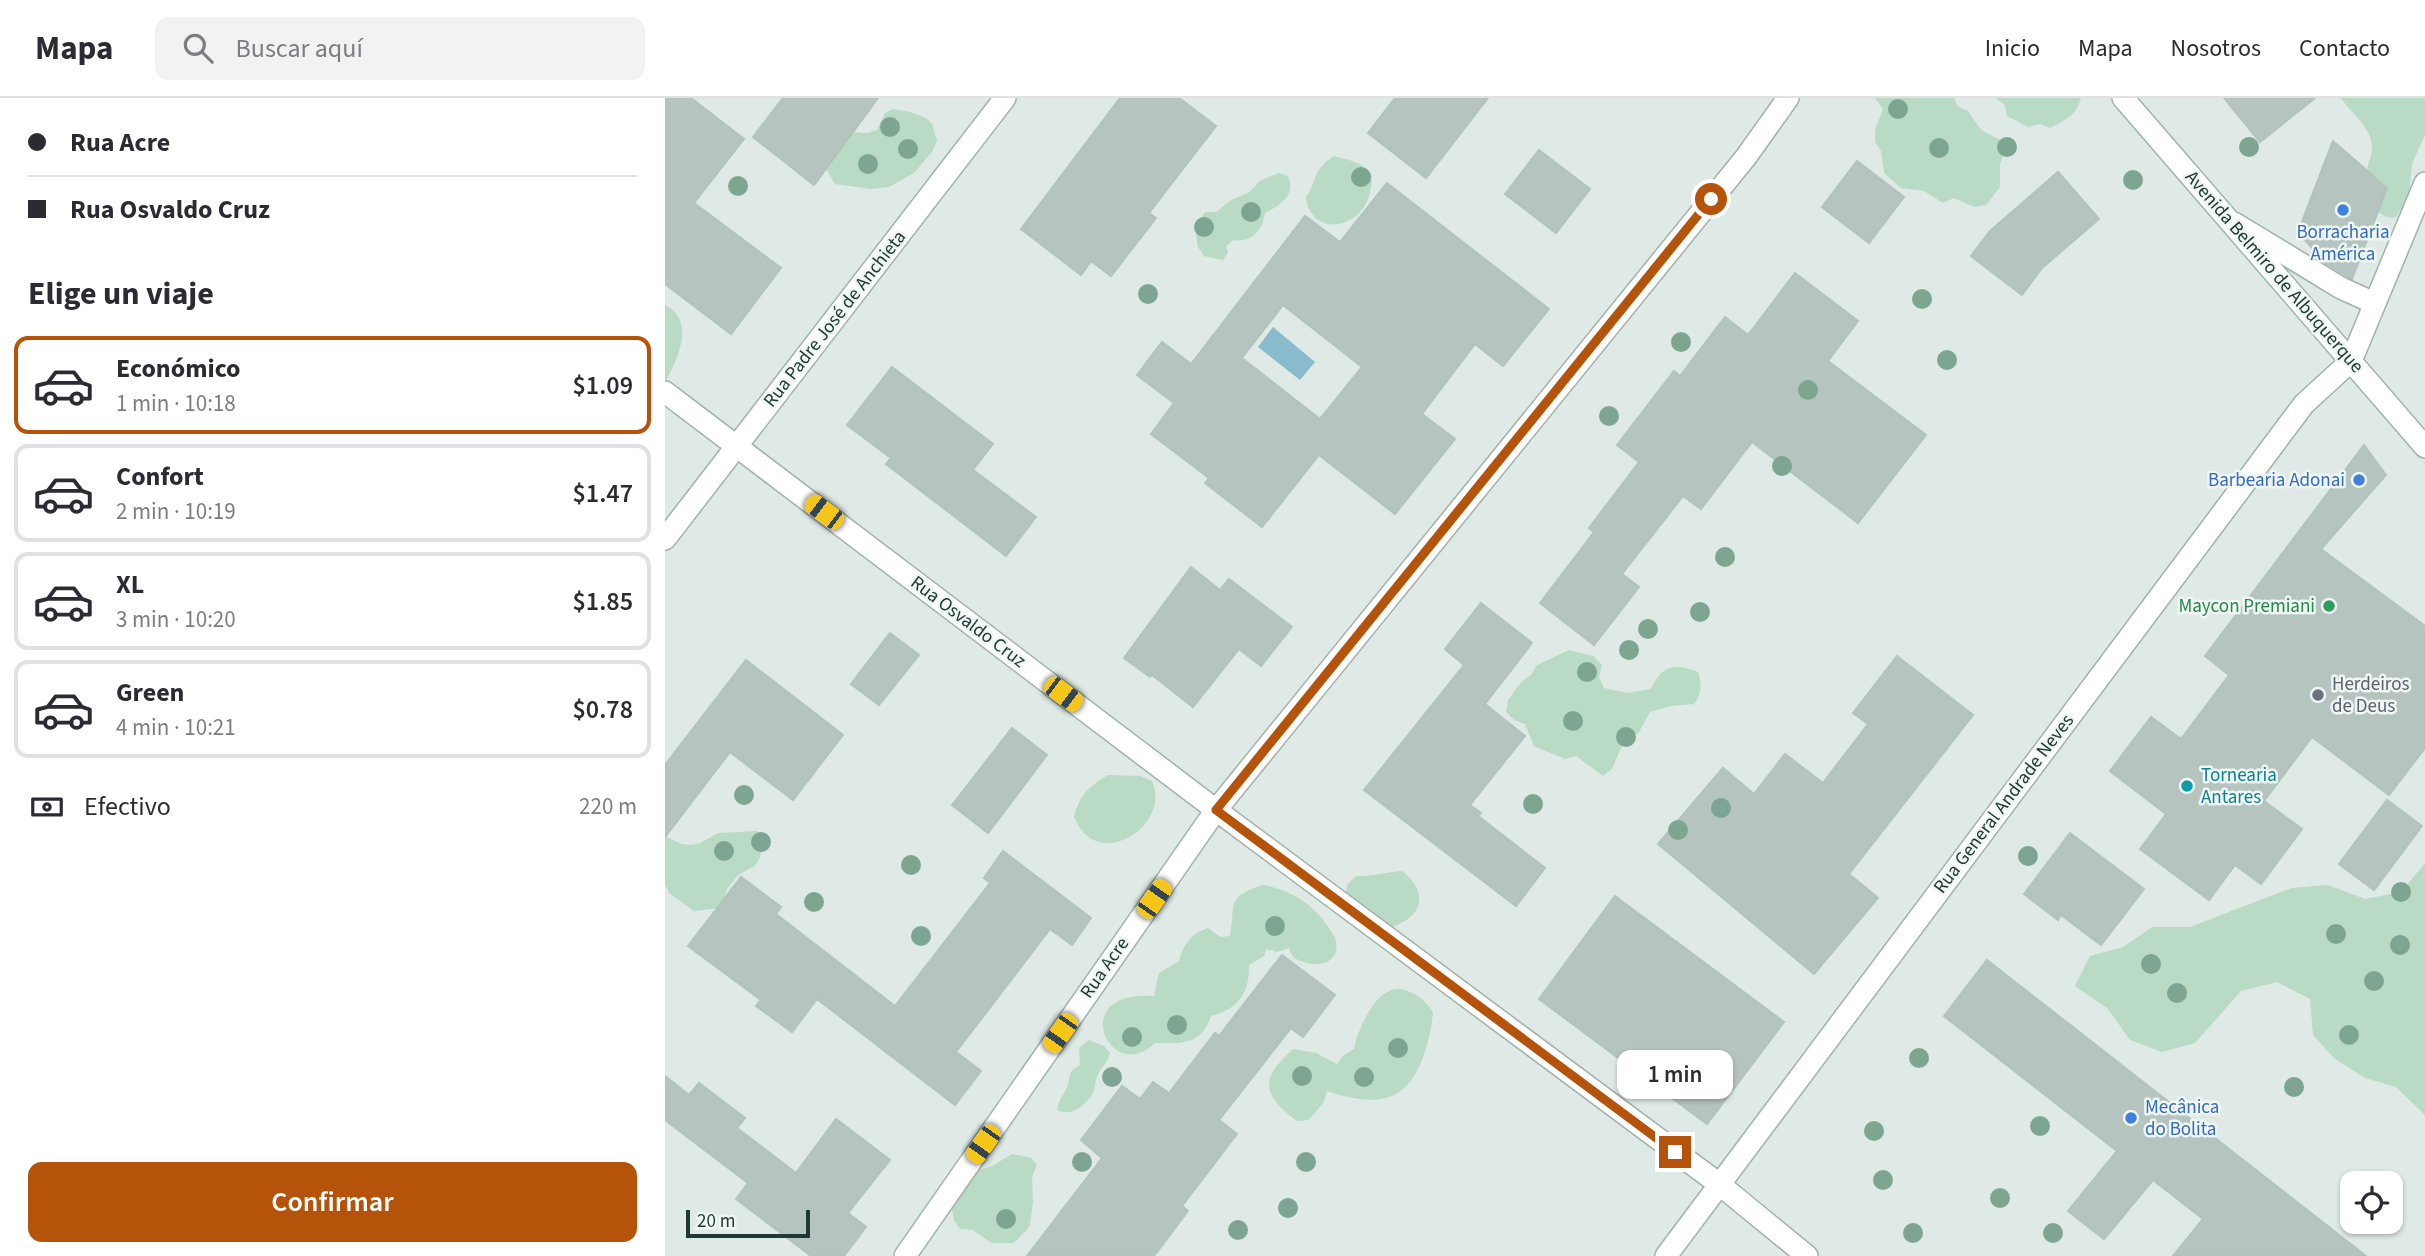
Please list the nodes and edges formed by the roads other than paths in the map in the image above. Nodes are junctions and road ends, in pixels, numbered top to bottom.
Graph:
1 (1005, 98) edge
2 (1788, 98) edge
3 (2123, 98) edge
4 (2425, 183) edge
5 (2229, 220) junction
6 (2374, 303) junction
7 (2351, 360) junction
8 (665, 392) edge
9 (737, 446) junction
10 (2425, 447) edge
11 (665, 539) edge
12 (1216, 810) junction
13 (1719, 1184) junction
14 (905, 1256) edge
15 (1666, 1256) edge
16 (1807, 1256) edge

1 - 9 street, Rua Padre José de Anchieta
2 - 12 street, Rua Acre
3 - 5 street, Avenida Belmiro de Albuquerque
4 - 6 street
5 - 6 street
5 - 7 street, Avenida Belmiro de Albuquerque
6 - 7 street
7 - 10 street, Avenida Belmiro de Albuquerque
7 - 13 street, Rua General Andrade Neves
8 - 9 street, Rua Osvaldo Cruz
9 - 11 street, Rua Padre José de Anchieta
9 - 12 street, Rua Osvaldo Cruz
12 - 13 street, Rua Osvaldo Cruz
12 - 14 street, Rua Acre
13 - 15 street, Rua General Andrade Neves
13 - 16 street, Rua Osvaldo Cruz

